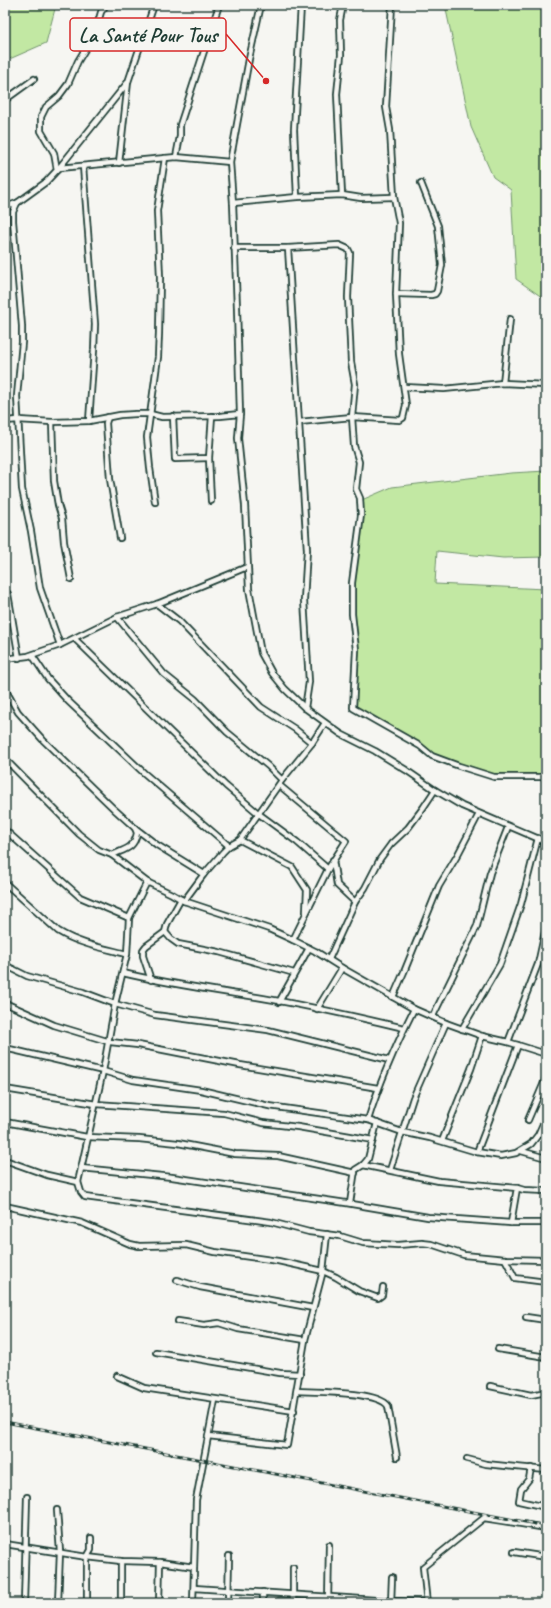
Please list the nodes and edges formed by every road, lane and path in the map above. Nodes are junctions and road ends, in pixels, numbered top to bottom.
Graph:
1 (106, 5) edge
2 (154, 5) edge
3 (219, 5) edge
4 (261, 5) edge
5 (301, 5) edge
6 (343, 5) edge
7 (392, 5) edge
8 (34, 79) dead end
9 (128, 82) junction
10 (5, 100) edge
11 (165, 158) junction
12 (176, 158) junction
13 (230, 162) junction
14 (119, 163) junction
15 (83, 166) junction
16 (58, 169) junction
17 (421, 183) dead end
18 (342, 195) junction
19 (297, 196) junction
20 (394, 197) junction
21 (16, 203) junction
22 (233, 203) junction
23 (5, 207) edge
24 (234, 248) junction
25 (288, 248) junction
26 (396, 294) junction
27 (510, 319) dead end
28 (503, 383) junction
29 (546, 385) edge
30 (404, 387) junction
31 (150, 414) junction
32 (240, 414) junction
33 (173, 416) junction
34 (212, 416) junction
35 (108, 417) junction
36 (352, 417) junction
37 (18, 420) junction
38 (5, 421) edge
39 (89, 421) junction
40 (52, 422) junction
41 (299, 422) junction
42 (209, 458) junction
43 (211, 501) dead end
44 (155, 502) dead end
45 (120, 538) dead end
46 (247, 568) junction
47 (71, 579) dead end
48 (8, 594) dead end
49 (157, 604) junction
50 (117, 617) junction
51 (75, 638) junction
52 (60, 645) junction
53 (32, 655) junction
54 (19, 658) junction
55 (5, 659) edge
56 (5, 689) edge
57 (305, 708) junction
58 (325, 723) junction
59 (312, 743) junction
60 (5, 759) edge
61 (546, 777) edge
62 (280, 783) junction
63 (435, 790) junction
64 (259, 814) junction
65 (479, 814) junction
66 (508, 827) junction
67 (135, 828) junction
68 (5, 830) edge
69 (538, 838) junction
70 (240, 840) junction
71 (546, 842) edge
72 (229, 846) junction
73 (112, 855) junction
74 (333, 860) junction
75 (328, 869) junction
76 (204, 874) junction
77 (147, 882) junction
78 (5, 883) edge
79 (183, 900) junction
80 (355, 902) junction
81 (306, 913) junction
82 (129, 918) junction
83 (546, 927) edge
84 (165, 932) junction
85 (293, 940) junction
86 (309, 948) junction
87 (127, 954) junction
88 (329, 959) junction
89 (5, 965) edge
90 (342, 968) junction
91 (123, 973) junction
92 (294, 973) junction
93 (151, 980) junction
94 (392, 997) junction
95 (279, 1002) junction
96 (5, 1004) edge
97 (115, 1004) junction
98 (317, 1009) junction
99 (414, 1009) junction
100 (433, 1016) junction
101 (446, 1023) junction
102 (404, 1028) junction
103 (462, 1029) junction
104 (482, 1036) junction
105 (108, 1041) junction
106 (508, 1042) junction
107 (518, 1045) junction
108 (5, 1048) edge
109 (546, 1054) edge
110 (389, 1060) junction
111 (103, 1071) junction
112 (546, 1078) edge
113 (378, 1088) junction
114 (5, 1089) edge
115 (96, 1104) junction
116 (546, 1117) edge
117 (368, 1120) junction
118 (528, 1120) dead end
119 (5, 1122) edge
120 (377, 1123) junction
121 (402, 1132) junction
122 (87, 1137) junction
123 (373, 1140) junction
124 (442, 1141) junction
125 (521, 1151) junction
126 (477, 1152) junction
127 (546, 1158) edge
128 (5, 1160) edge
129 (363, 1165) junction
130 (81, 1168) junction
131 (390, 1170) junction
132 (355, 1173) junction
133 (78, 1182) junction
134 (517, 1188) junction
135 (546, 1191) edge
136 (350, 1203) junction
137 (5, 1206) edge
138 (511, 1223) junction
139 (546, 1223) edge
140 (327, 1234) junction
141 (505, 1259) junction
142 (546, 1260) edge
143 (323, 1272) junction
144 (177, 1280) dead end
145 (546, 1282) edge
146 (383, 1287) dead end
147 (313, 1308) junction
148 (526, 1317) dead end
149 (546, 1320) edge
150 (178, 1321) dead end
151 (305, 1340) junction
152 (498, 1349) dead end
153 (156, 1352) dead end
154 (546, 1357) edge
155 (300, 1374) junction
156 (117, 1376) dead end
157 (490, 1386) dead end
158 (297, 1391) junction
159 (546, 1392) edge
160 (214, 1400) junction
161 (294, 1411) junction
162 (208, 1436) junction
163 (397, 1457) dead end
164 (467, 1459) dead end
165 (531, 1468) junction
166 (546, 1470) edge
167 (27, 1497) dead end
168 (546, 1508) edge
169 (57, 1510) dead end
170 (546, 1528) edge
171 (91, 1538) dead end
172 (5, 1544) edge
173 (329, 1545) dead end
174 (24, 1546) junction
175 (60, 1552) junction
176 (514, 1552) dead end
177 (229, 1556) dead end
178 (87, 1557) junction
179 (546, 1557) edge
180 (121, 1561) junction
181 (160, 1562) junction
182 (194, 1567) junction
183 (293, 1568) dead end
184 (392, 1577) dead end
185 (194, 1588) junction
186 (229, 1590) junction
187 (264, 1592) junction
188 (293, 1594) junction
189 (328, 1597) junction
190 (364, 1601) edge
191 (391, 1602) edge
192 (427, 1602) edge
193 (24, 1603) edge
194 (58, 1603) edge
195 (87, 1603) edge
196 (121, 1603) edge
197 (159, 1603) edge
198 (193, 1603) edge
199 (228, 1603) edge
200 (263, 1603) edge
201 (293, 1603) edge
202 (328, 1603) edge

1 - 16 street
2 - 9 street
3 - 12 street
4 - 13 street
5 - 19 street
6 - 18 street
7 - 20 street
8 - 10 street
9 - 14 street
9 - 16 street
11 - 12 street
11 - 14 street
11 - 31 street
12 - 13 street
13 - 22 street
14 - 15 street
15 - 16 street
15 - 39 street
16 - 21 street
17 - 26 street
18 - 19 street
18 - 20 street
19 - 22 street
20 - 26 street
21 - 23 street
21 - 37 street
22 - 24 street
24 - 25 street
24 - 32 street
25 - 36 street
25 - 41 street
26 - 30 street
27 - 28 street
28 - 29 street
28 - 30 street
30 - 36 street
31 - 33 street
31 - 35 street
31 - 44 street
32 - 34 street
32 - 46 street
33 - 34 street
33 - 42 street
34 - 42 street
35 - 39 street
35 - 45 street
36 - 41 street
36 - 61 street
37 - 38 street
37 - 40 street
37 - 52 street
39 - 40 street
40 - 47 street
41 - 57 street
42 - 43 street
46 - 49 street
46 - 57 street
48 - 54 street
49 - 50 street
49 - 59 street
50 - 51 street
50 - 62 street
51 - 52 street
51 - 64 street
52 - 53 street
53 - 54 street
53 - 72 street
54 - 55 street
56 - 67 street
57 - 58 street
58 - 59 street
58 - 63 street
59 - 62 street
60 - 73 street
62 - 64 street
62 - 74 street
63 - 65 street
63 - 80 street
64 - 70 street
64 - 75 street
65 - 66 street
65 - 94 street
66 - 69 street
66 - 100 street
67 - 73 street
67 - 76 street
68 - 82 street
69 - 71 street
69 - 103 street
70 - 72 street
70 - 81 street
72 - 76 street
73 - 77 street
74 - 75 street
74 - 80 street
75 - 81 street
76 - 79 street
77 - 79 street
77 - 82 street
78 - 87 street
79 - 84 street
79 - 85 street
80 - 88 street
81 - 85 street
82 - 87 street
83 - 106 street
84 - 92 street
84 - 93 street
85 - 86 street
86 - 88 street
86 - 92 street
87 - 91 street
88 - 90 street
89 - 97 street
90 - 94 street
90 - 98 street
91 - 93 street
91 - 97 street
92 - 95 street
93 - 95 street
94 - 99 street
95 - 98 street
96 - 105 street
97 - 105 street
97 - 110 street
98 - 102 street
99 - 100 street
99 - 102 street
100 - 101 street
101 - 103 street
101 - 121 street
102 - 110 street
103 - 104 street
104 - 106 street
104 - 124 street
105 - 111 street
105 - 113 street
106 - 107 street
107 - 109 street
107 - 126 street
108 - 111 street
110 - 113 street
111 - 115 street
111 - 117 street
112 - 118 street
113 - 117 street
114 - 115 street
115 - 122 street
115 - 123 street
116 - 125 street
117 - 120 street
119 - 122 street
120 - 121 street
120 - 123 street
121 - 124 street
121 - 131 street
122 - 130 street
122 - 132 street
123 - 129 street
124 - 126 street
125 - 126 street
125 - 127 street
128 - 133 street
129 - 131 street
129 - 132 street
130 - 133 street
130 - 136 street
131 - 134 street
132 - 136 street
133 - 140 street
134 - 135 street
134 - 138 street
136 - 138 street
137 - 143 street
138 - 139 street
140 - 141 street
140 - 143 street
141 - 142 street
141 - 145 street
143 - 146 street
143 - 147 street
144 - 147 street
147 - 151 street
148 - 149 street
150 - 151 street
151 - 155 street
152 - 154 street
153 - 155 street
155 - 158 street
156 - 160 street
157 - 159 street
158 - 161 street
158 - 163 street
160 - 161 street
160 - 162 street
161 - 162 street
162 - 182 street
164 - 165 street
165 - 166 street
165 - 168 street
167 - 174 street
169 - 175 street
170 - 192 street
171 - 178 street
172 - 174 street
173 - 189 street
174 - 175 street
174 - 193 street
175 - 178 street
175 - 194 street
176 - 179 street
177 - 186 street
178 - 180 street
178 - 195 street
180 - 181 street
180 - 196 street
181 - 182 street
181 - 197 street
182 - 185 street
183 - 188 street
184 - 191 street
185 - 186 street
185 - 198 street
186 - 187 street
186 - 199 street
187 - 188 street
187 - 200 street
188 - 189 street
188 - 201 street
189 - 190 street
189 - 202 street
190 - 191 street
191 - 192 street

